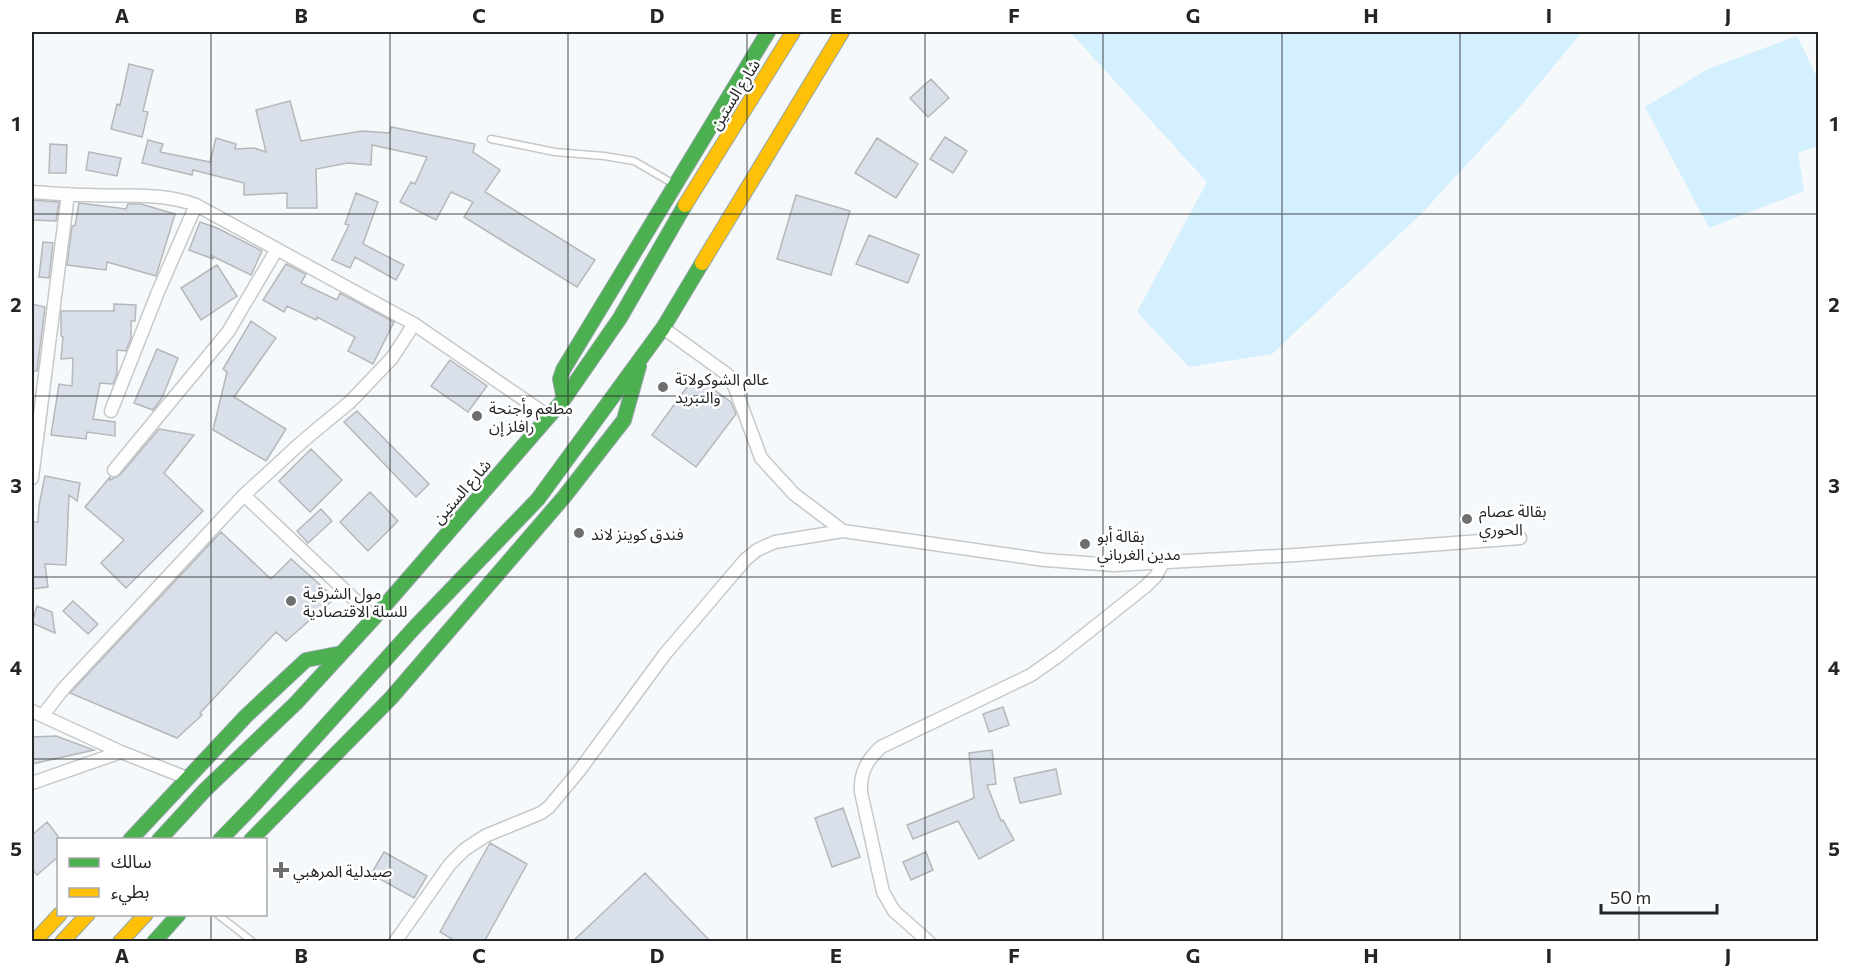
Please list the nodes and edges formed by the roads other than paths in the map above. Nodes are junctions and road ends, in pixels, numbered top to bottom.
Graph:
1 (768, 32) edge
2 (793, 32) edge
3 (842, 32) edge
4 (491, 139) dead end
5 (690, 161) junction
6 (705, 171) junction
7 (675, 185) junction
8 (32, 192) edge
9 (68, 194) junction
10 (196, 205) junction
11 (277, 249) junction
12 (414, 324) junction
13 (663, 328) junction
14 (640, 362) junction
15 (564, 399) junction
16 (111, 411) dead end
17 (548, 417) junction
18 (114, 470) dead end
19 (32, 478) edge
20 (244, 495) junction
21 (843, 531) junction
22 (1520, 538) dead end
23 (1163, 562) junction
24 (374, 618) junction
25 (342, 653) junction
26 (37, 713) edge
27 (121, 752) junction
28 (188, 778) junction
29 (32, 783) edge
30 (255, 804) junction
31 (268, 822) junction
32 (132, 838) edge
33 (161, 838) edge
34 (222, 838) edge
35 (253, 838) edge
36 (59, 916) edge
37 (87, 916) edge
38 (145, 916) edge
39 (178, 916) edge
40 (218, 916) edge
41 (34, 942) edge
42 (62, 942) edge
43 (120, 942) edge
44 (154, 942) edge
45 (253, 942) edge
46 (395, 942) edge
47 (929, 942) edge

1 - 5 main road
2 - 6 main road, شارع الستين
3 - 13 main road
4 - 7 lane
5 - 6 main road
5 - 7 main road
6 - 15 main road, شارع الستين
7 - 15 main road
8 - 9 street
9 - 10 street
9 - 19 street
10 - 11 street
10 - 16 street
11 - 12 street
11 - 18 street
12 - 17 street
12 - 20 street
13 - 14 main road
13 - 21 street
14 - 30 main road
14 - 31 main road
15 - 17 main road, شارع الستين
17 - 24 main road, شارع الستين
20 - 24 street
20 - 26 street
21 - 23 street
21 - 46 street
22 - 23 street
23 - 47 street
24 - 25 main road, شارع الستين
25 - 28 main road
25 - 33 main road, شارع الستين
26 - 27 street
27 - 28 street
27 - 29 street
28 - 32 main road
30 - 31 main road
30 - 34 main road
31 - 35 main road
36 - 41 main road
37 - 42 main road
38 - 43 main road
39 - 44 main road
40 - 45 lane

